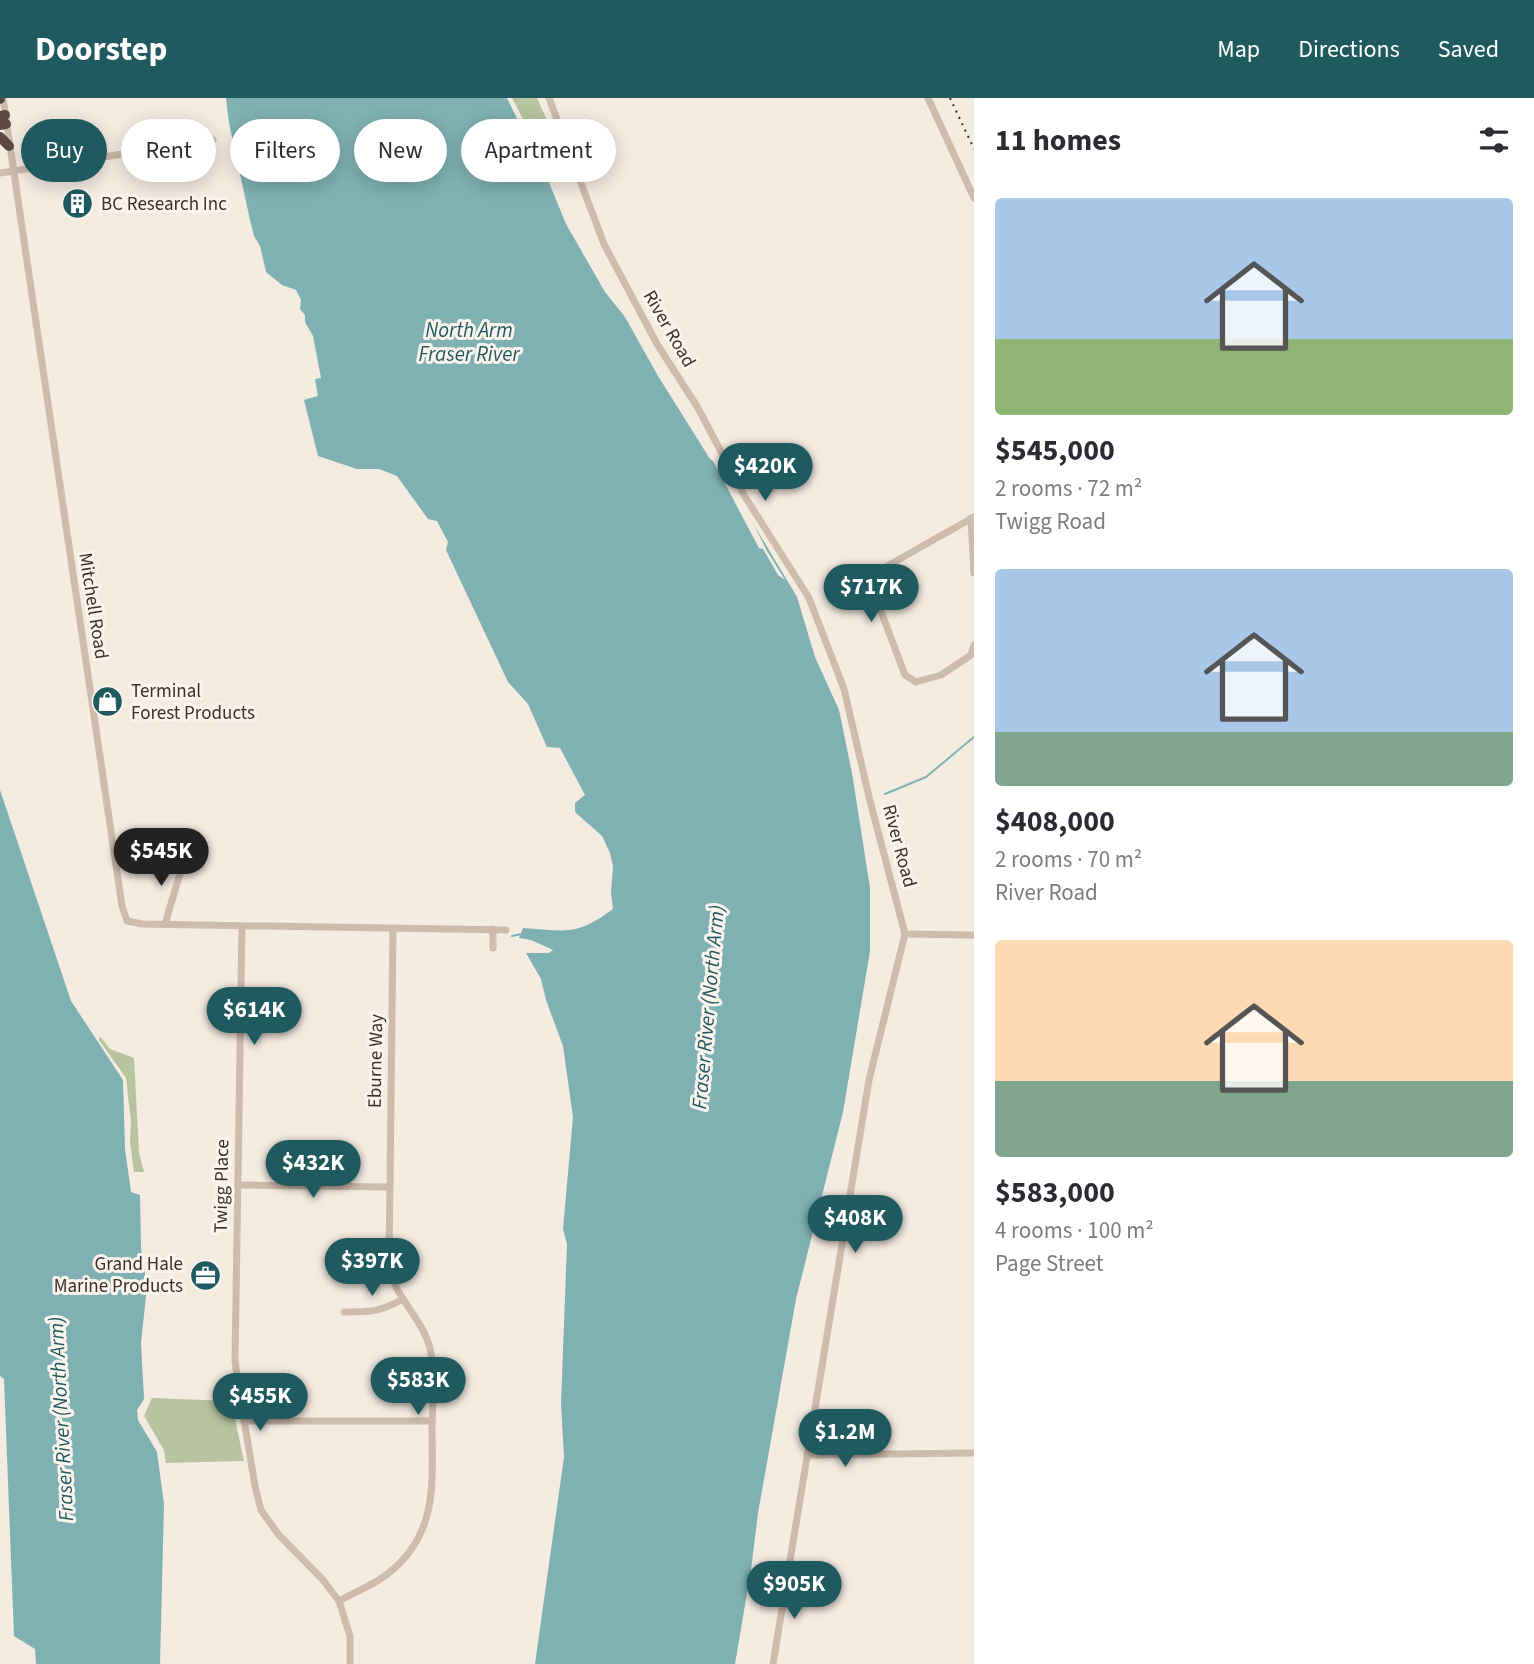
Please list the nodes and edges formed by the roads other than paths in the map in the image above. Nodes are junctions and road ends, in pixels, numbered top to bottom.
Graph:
1 (1, 98) edge
2 (549, 98) edge
3 (928, 98) edge
4 (3, 120) edge
5 (0, 137) edge
6 (9, 146) junction
7 (121, 154) edge
8 (13, 171) junction
9 (0, 173) edge
10 (974, 198) edge
11 (973, 517) edge
12 (974, 573) edge
13 (974, 645) edge
14 (184, 860) dead end
15 (165, 924) junction
16 (242, 927) junction
17 (393, 929) junction
18 (493, 929) junction
19 (506, 930) dead end
20 (905, 934) junction
21 (974, 935) edge
22 (493, 948) dead end
23 (239, 1185) junction
24 (389, 1187) junction
25 (403, 1299) junction
26 (344, 1312) dead end
27 (244, 1421) junction
28 (432, 1422) junction
29 (974, 1453) edge
30 (807, 1455) junction
31 (339, 1601) junction
32 (349, 1664) edge
33 (773, 1664) edge

1 - 4 street, Mitchell Road
2 - 20 street, River Road
3 - 10 street
4 - 6 street, Mitchell Road
5 - 6 highway
6 - 8 street, Mitchell Road
7 - 8 street
8 - 9 street
8 - 15 street, Mitchell Road
11 - 12 street
11 - 13 street
14 - 15 street
15 - 16 street, Mitchell Road
16 - 17 street, Mitchell Road
16 - 23 street, Twigg Place
17 - 18 street, Mitchell Road
17 - 24 street, Eburne Way
18 - 19 street, Mitchell Road
18 - 22 street
20 - 21 street
20 - 30 street, River Road
23 - 24 street
23 - 27 street, Twigg Place
24 - 25 street, Eburne Way
25 - 26 street
25 - 28 street, Eburne Way
27 - 28 street
27 - 31 street, Twigg Place
28 - 31 street, Eburne Way
29 - 30 street
30 - 33 street, River Road
31 - 32 street, Twigg Place

